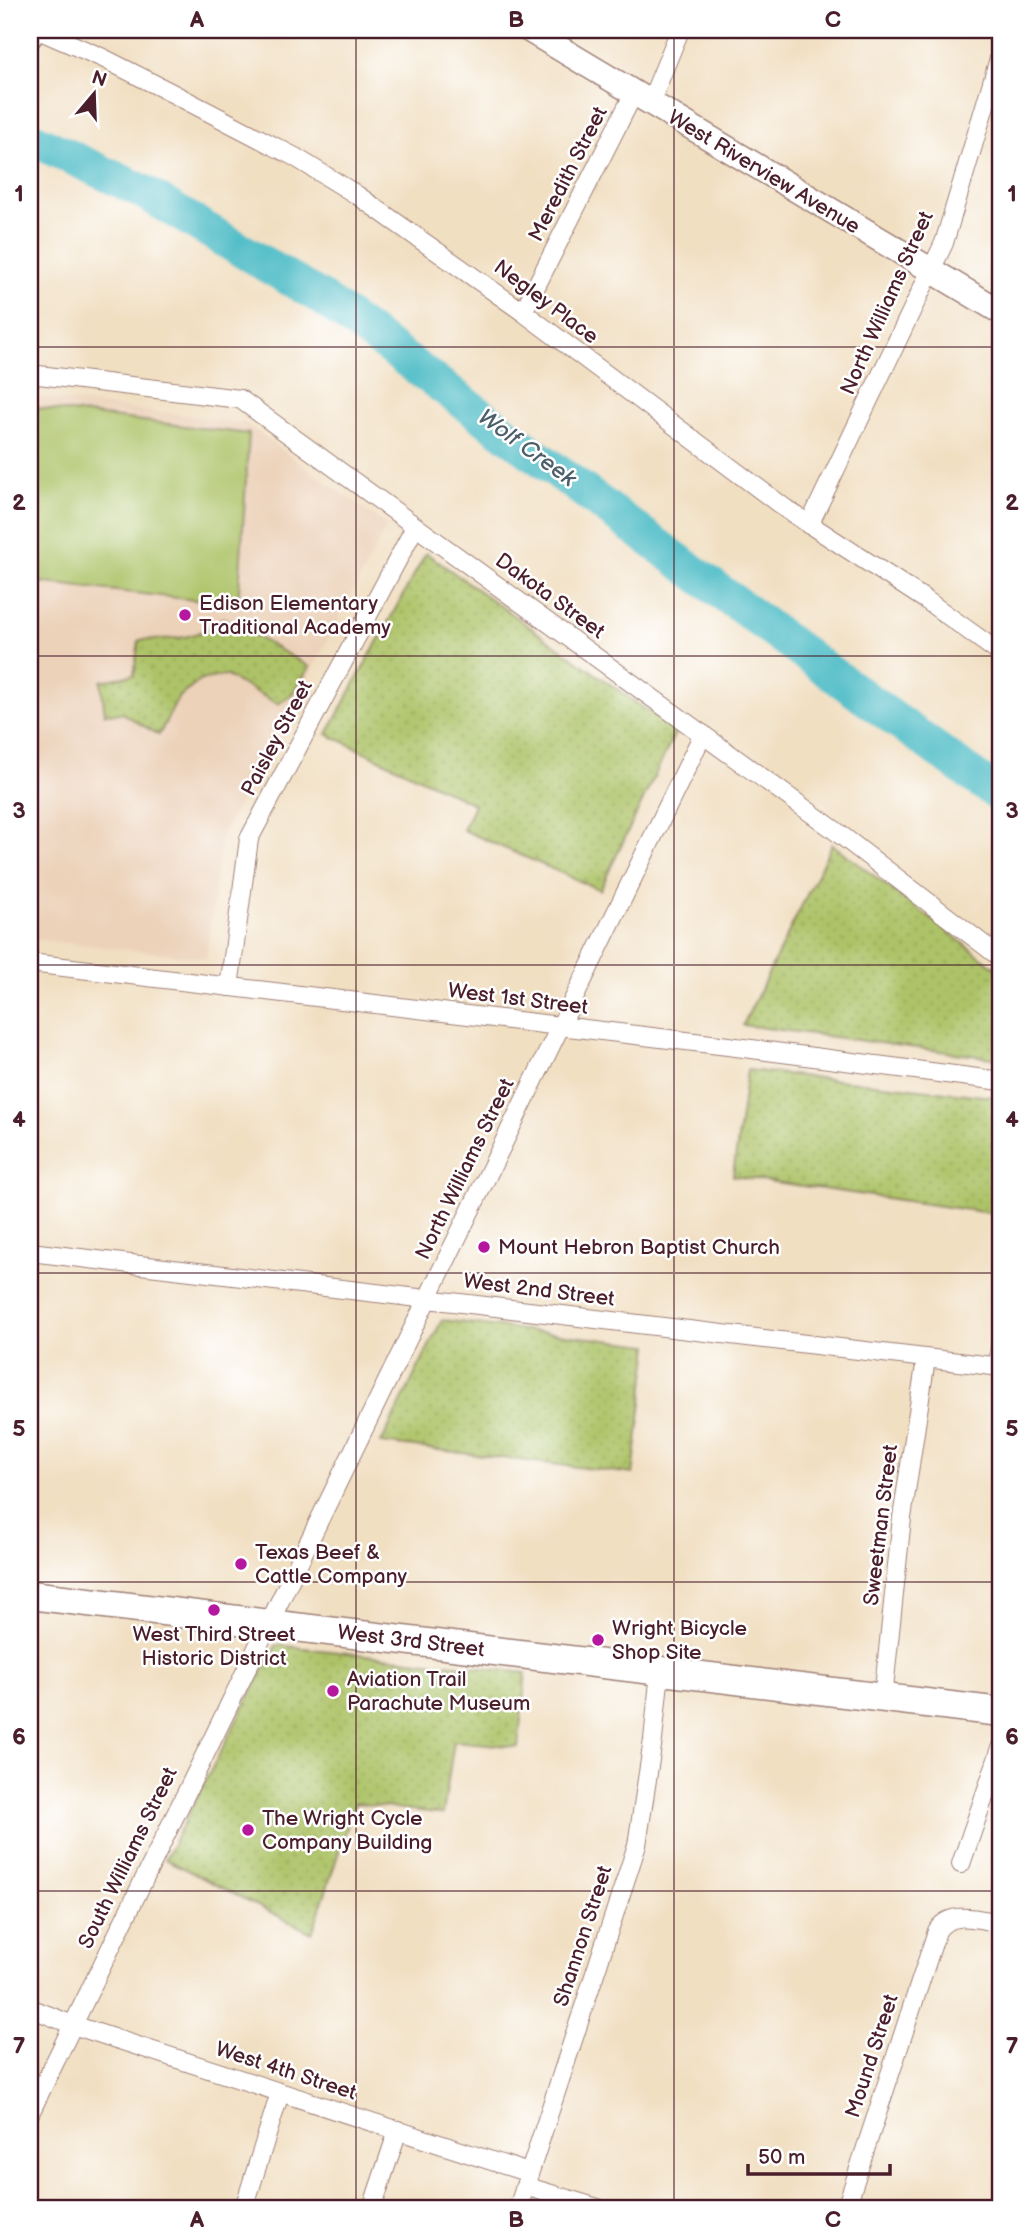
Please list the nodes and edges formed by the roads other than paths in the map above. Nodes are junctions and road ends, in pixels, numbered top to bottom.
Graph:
1 (32, 30) edge
2 (38, 30) edge
3 (529, 30) edge
4 (680, 30) edge
5 (30, 36) edge
6 (1001, 52) edge
7 (642, 98) junction
8 (930, 271) junction
9 (523, 312) junction
10 (1001, 312) edge
11 (30, 374) edge
12 (809, 525) junction
13 (415, 527) junction
14 (1001, 654) edge
15 (703, 734) junction
16 (1001, 958) edge
17 (30, 963) edge
18 (229, 987) junction
19 (560, 1026) junction
20 (1001, 1081) edge
21 (30, 1252) edge
22 (427, 1300) junction
23 (1001, 1339) edge
24 (926, 1359) junction
25 (1000, 1367) edge
26 (30, 1595) edge
27 (268, 1623) junction
28 (660, 1671) junction
29 (883, 1698) junction
30 (1001, 1712) edge
31 (1001, 1748) edge
32 (961, 1864) dead end
33 (1001, 1923) edge
34 (30, 2008) edge
35 (73, 2025) junction
36 (280, 2093) junction
37 (30, 2113) edge
38 (398, 2130) junction
39 (527, 2179) junction
40 (244, 2208) edge
41 (372, 2208) edge
42 (518, 2208) edge
43 (598, 2208) edge
44 (846, 2208) edge

1 - 5 street
2 - 9 street, Negley Place
3 - 7 street, West Riverview Avenue
4 - 7 street, Meredith Street
6 - 8 street, North Williams Street
7 - 8 street, West Riverview Avenue
7 - 9 street, Meredith Street
8 - 10 street, West Riverview Avenue
8 - 12 street, North Williams Street
9 - 12 street, Negley Place
11 - 13 street, Dakota Street
12 - 14 street, Negley Place
13 - 15 street, Dakota Street
13 - 18 street, Paisley Street
15 - 16 street, Dakota Street
15 - 19 street, North Williams Street
17 - 18 street, West 1st Street
18 - 19 street, West 1st Street
19 - 20 street, West 1st Street
19 - 22 street, North Williams Street
21 - 22 street, West 2nd Street
22 - 24 street, West 2nd Street
22 - 27 street, North Williams Street
23 - 25 street
24 - 25 street, West 2nd Street
24 - 29 street, Sweetman Street
26 - 27 main road, West 3rd Street
27 - 28 main road, West 3rd Street
27 - 35 street, South Williams Street
28 - 29 main road, West 3rd Street
28 - 39 street, Shannon Street
29 - 30 main road, West 3rd Street
31 - 32 street
33 - 44 street, Mound Street
34 - 35 street, West 4th Street
35 - 36 street, West 4th Street
35 - 37 street, South Williams Street
36 - 38 street, West 4th Street
36 - 40 street
38 - 39 street, West 4th Street
38 - 41 street
39 - 42 street, Shannon Street
39 - 43 street, West 4th Street

